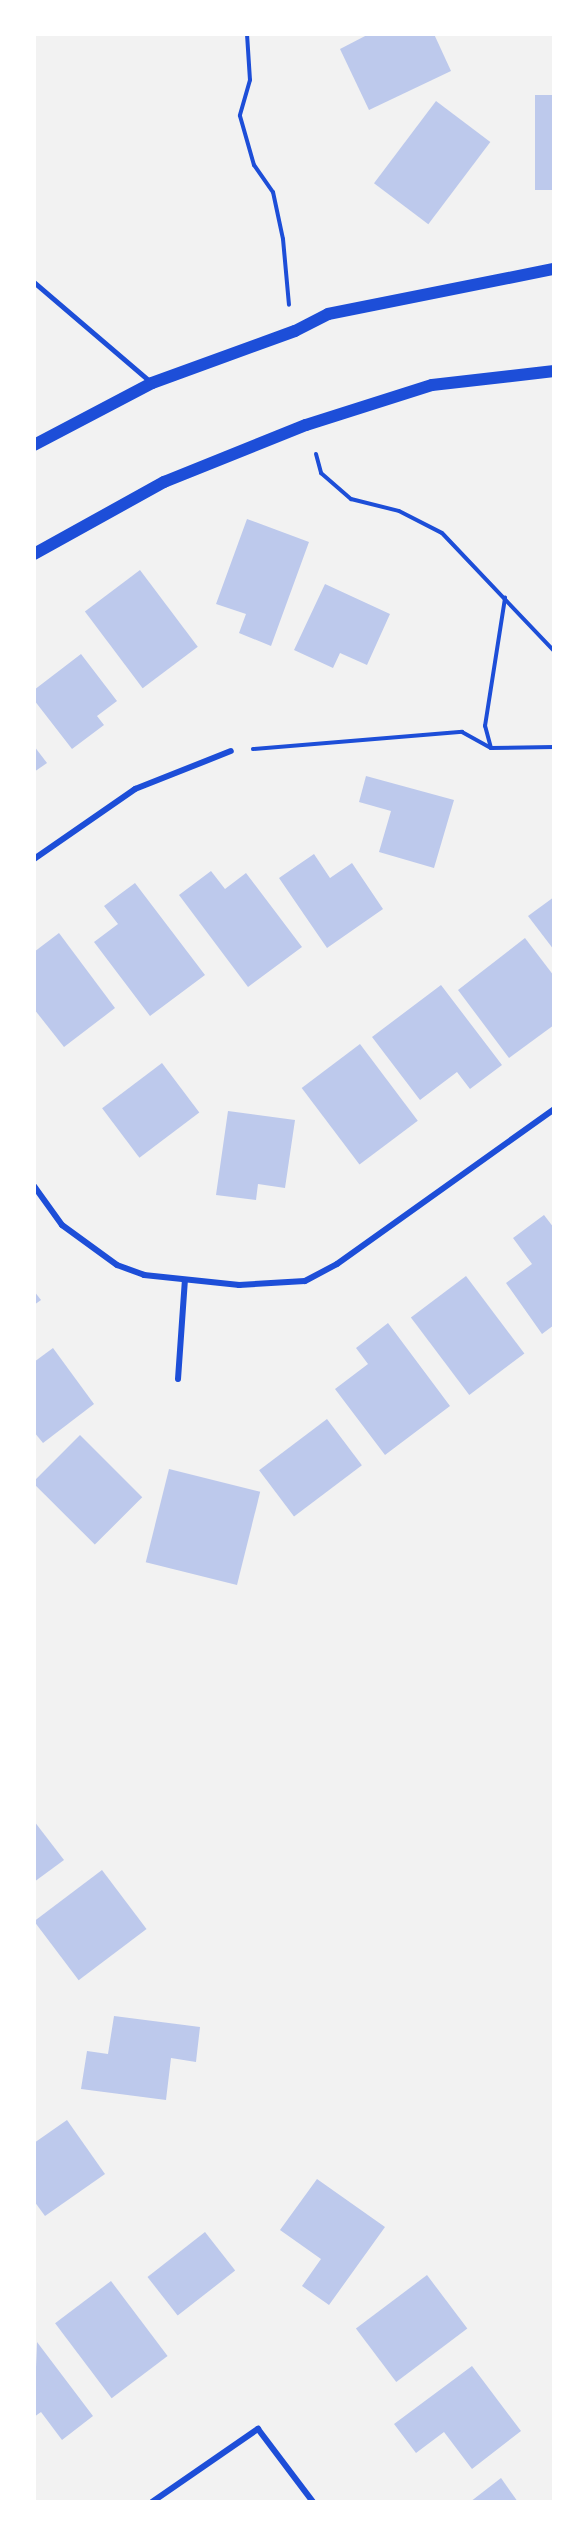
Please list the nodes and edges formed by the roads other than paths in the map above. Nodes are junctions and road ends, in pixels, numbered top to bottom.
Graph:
1 (554, 269) edge
2 (34, 282) edge
3 (554, 370) edge
4 (152, 383) junction
5 (34, 445) edge
6 (34, 555) edge
7 (231, 751) road end
8 (34, 859) edge
9 (554, 1109) edge
10 (34, 1186) edge
11 (185, 1280) junction
12 (178, 1379) dead end
13 (152, 2502) edge
14 (313, 2502) edge

1 - 4 main road
2 - 4 lane
3 - 6 main road
4 - 5 main road
7 - 8 street
9 - 11 street
10 - 11 street
11 - 12 street
13 - 14 street

